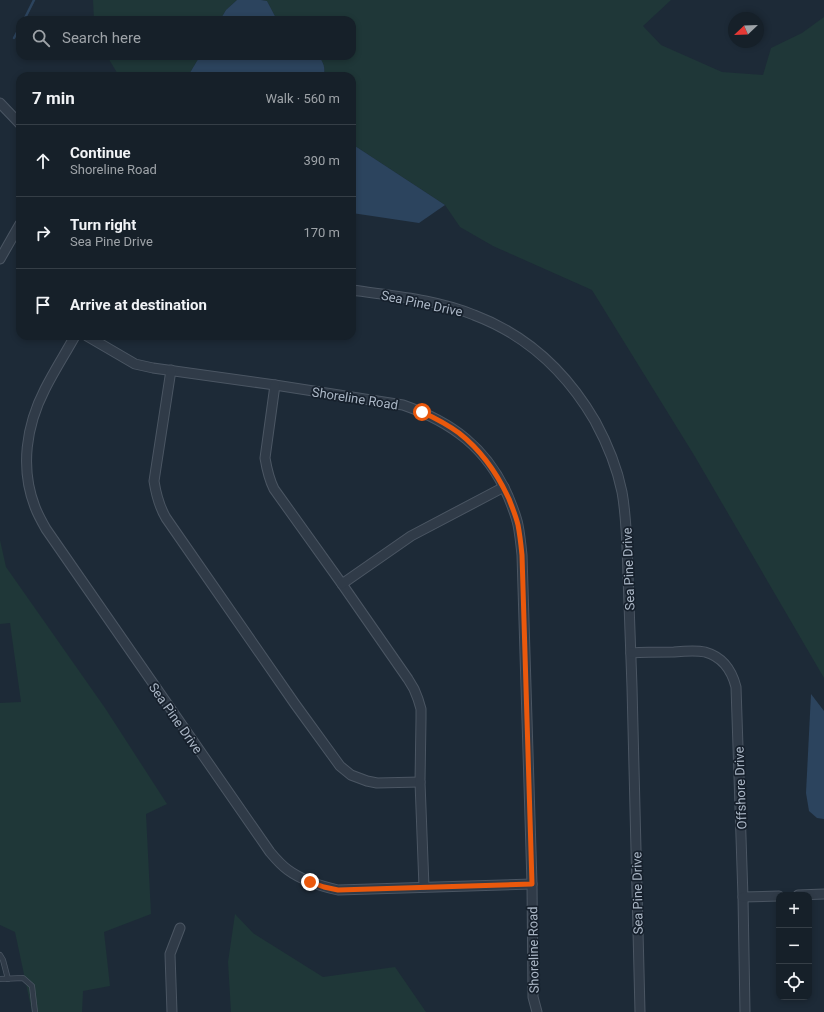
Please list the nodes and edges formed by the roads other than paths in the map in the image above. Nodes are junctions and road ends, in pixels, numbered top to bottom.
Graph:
1 (0, 103) edge
2 (16, 120) edge
3 (16, 230) edge
4 (3, 248) edge
5 (0, 259) edge
6 (356, 291) edge
7 (73, 340) edge
8 (94, 340) edge
9 (171, 370) junction
10 (275, 385) junction
11 (504, 487) junction
12 (342, 584) junction
13 (631, 653) junction
14 (420, 782) junction
15 (532, 884) junction
16 (424, 887) junction
17 (812, 894) edge
18 (824, 894) edge
19 (776, 896) edge
20 (743, 897) junction
21 (180, 928) dead end
22 (0, 955) edge
23 (0, 979) edge
24 (8, 979) junction
25 (35, 1012) edge
26 (172, 1012) edge
27 (537, 1012) edge
28 (640, 1012) edge
29 (746, 1012) edge

1 - 2 street
3 - 4 street
4 - 5 street
6 - 13 street, Sea Pine Drive
7 - 16 street, Sea Pine Drive
8 - 9 street, Shoreline Road
9 - 10 street, Shoreline Road
9 - 14 street
10 - 11 street, Shoreline Road
10 - 12 street
11 - 12 street
11 - 15 street, Shoreline Road
12 - 14 street
13 - 20 street, Offshore Drive
13 - 28 street, Sea Pine Drive
14 - 16 street
15 - 16 street, Sea Pine Drive
15 - 27 street, Shoreline Road
17 - 18 street
19 - 20 street
20 - 29 street, Offshore Drive
21 - 26 street
22 - 24 lane
23 - 24 lane
24 - 25 lane

